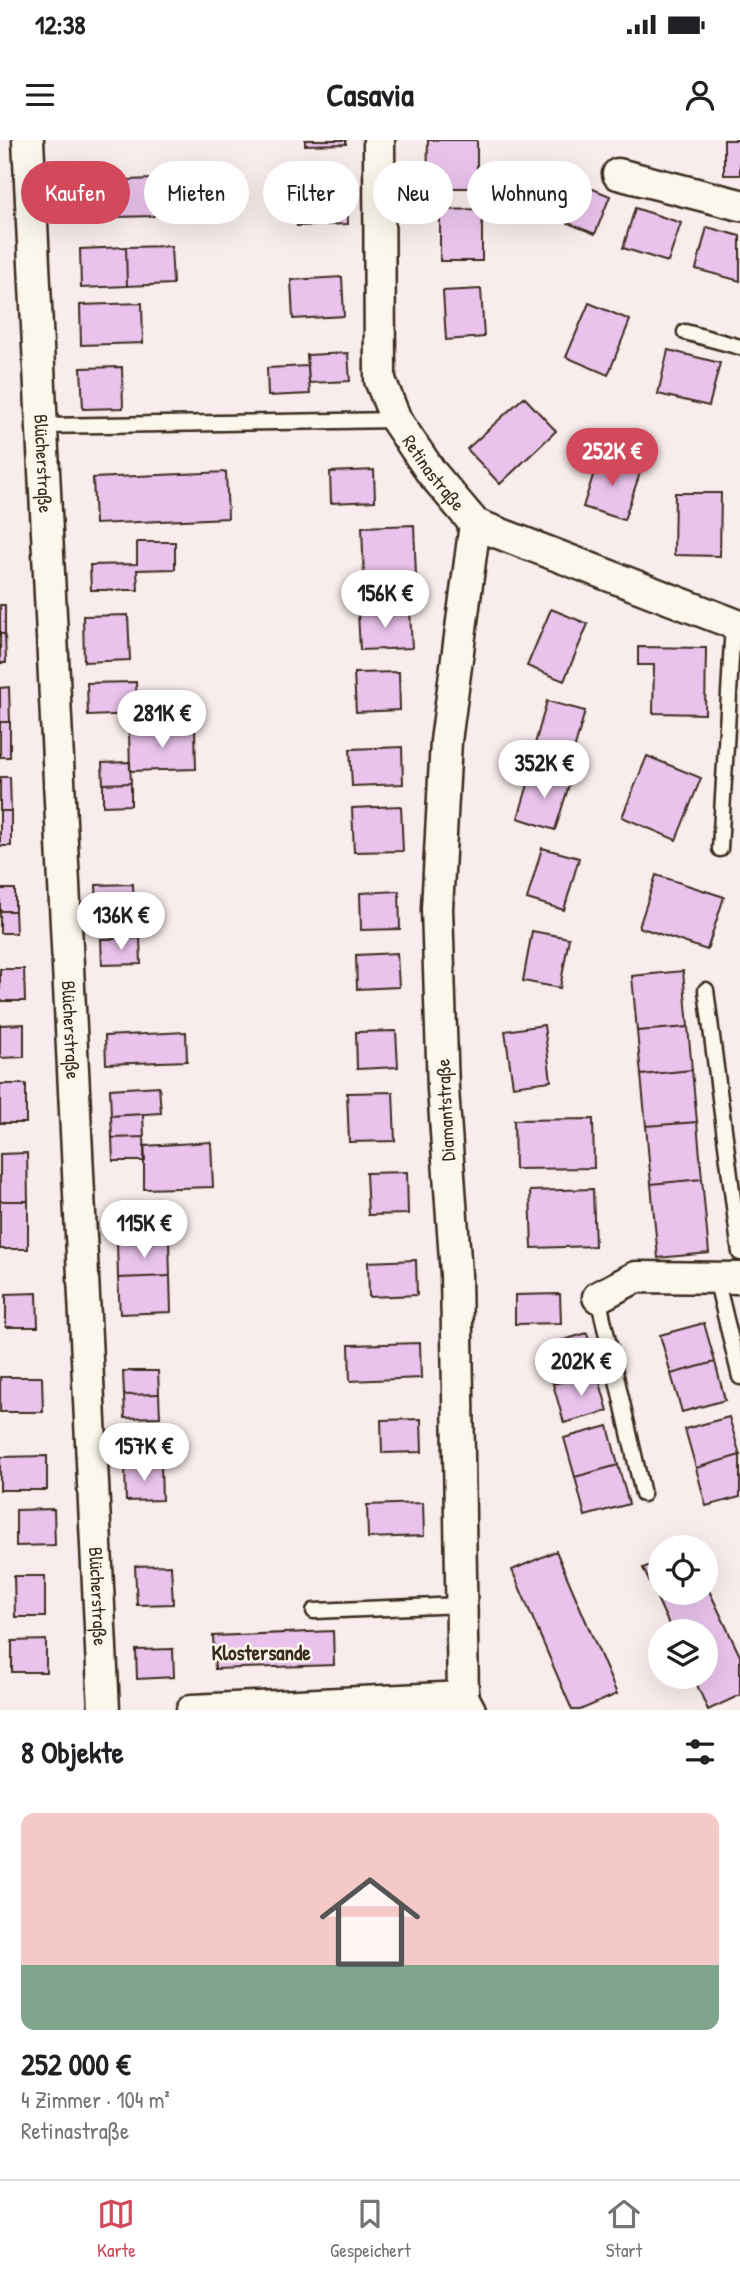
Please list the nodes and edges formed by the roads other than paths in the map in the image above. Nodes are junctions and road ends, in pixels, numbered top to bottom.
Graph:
1 (29, 140) edge
2 (379, 140) edge
3 (618, 174) dead end
4 (740, 205) edge
5 (685, 332) dead end
6 (740, 347) edge
7 (396, 420) junction
8 (44, 426) junction
9 (475, 524) junction
10 (737, 625) edge
11 (720, 849) dead end
12 (706, 990) dead end
13 (740, 1253) edge
14 (728, 1278) edge
15 (598, 1297) joint
16 (740, 1377) edge
17 (643, 1494) dead end
18 (462, 1605) junction
19 (314, 1611) dead end
20 (467, 1704) edge
21 (104, 1710) edge
22 (192, 1710) edge

1 - 8 street, Blücherstraße
2 - 7 street, Retinastraße
3 - 4 street
5 - 6 lane
7 - 8 lane
7 - 9 street, Retinastraße
8 - 21 street, Blücherstraße
9 - 10 street, Retinastraße
9 - 18 street, Diamantstraße
10 - 11 lane
12 - 13 lane
14 - 15 street
14 - 16 lane
15 - 17 lane
18 - 19 lane
18 - 20 street, Diamantstraße
20 - 22 street

